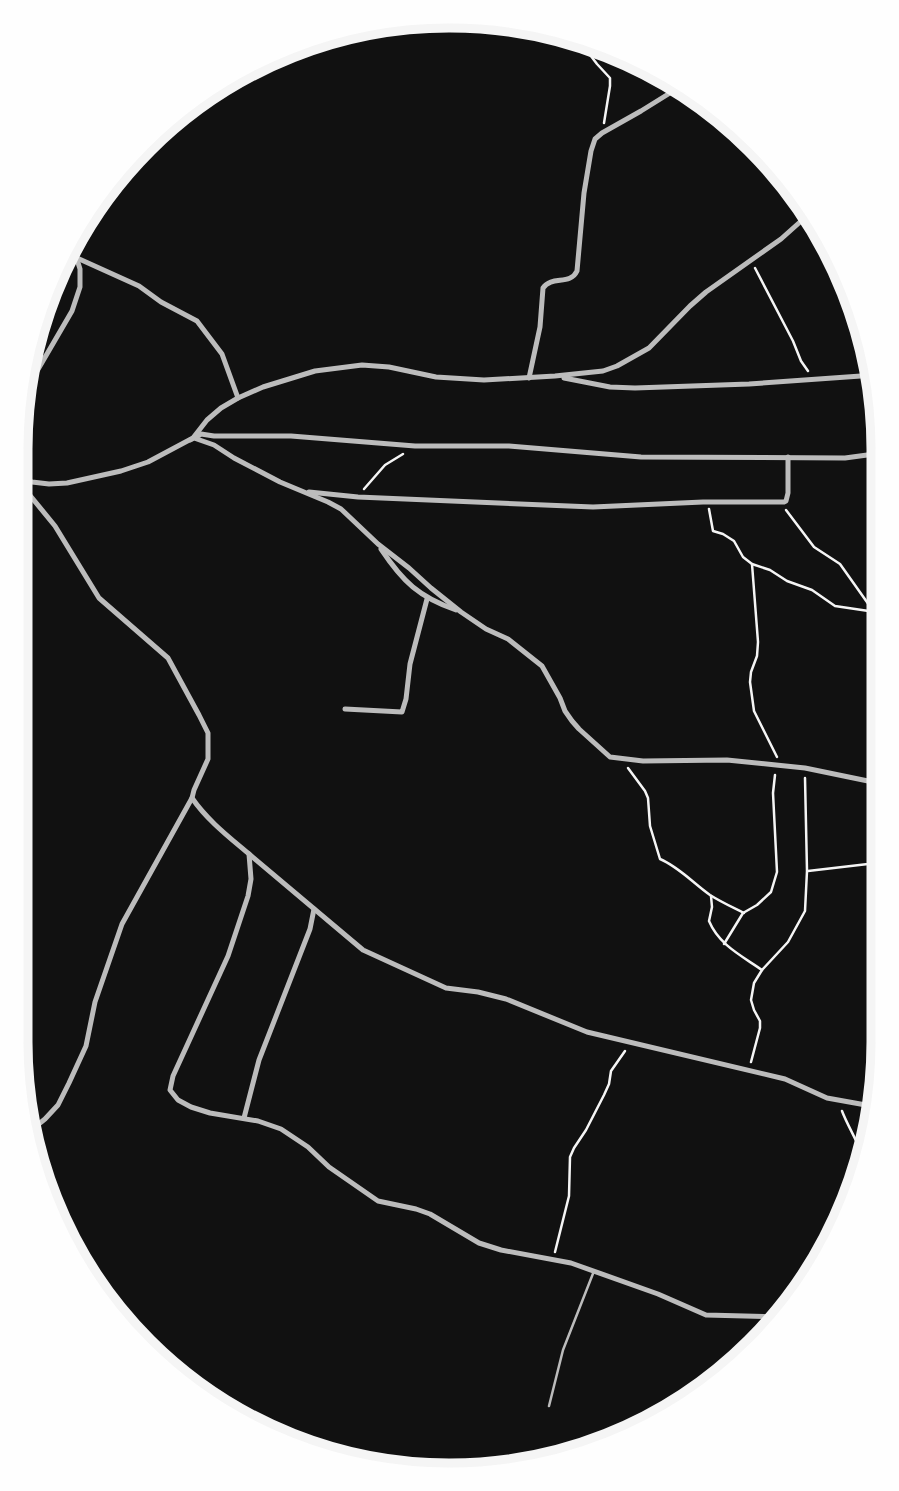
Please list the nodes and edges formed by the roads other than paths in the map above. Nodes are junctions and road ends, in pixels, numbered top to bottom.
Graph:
1 (672, 92) edge
2 (803, 219) edge
3 (75, 255) edge
4 (77, 258) junction
5 (35, 374) edge
6 (555, 376) junction
7 (864, 376) edge
8 (529, 377) junction
9 (238, 398) junction
10 (193, 438) junction
11 (181, 443) junction
12 (871, 454) edge
13 (788, 457) junction
14 (28, 481) edge
15 (28, 492) edge
16 (305, 492) junction
17 (378, 544) junction
18 (427, 599) junction
19 (461, 612) junction
20 (345, 709) dead end
21 (871, 781) edge
22 (192, 798) junction
23 (249, 855) junction
24 (314, 909) junction
25 (866, 1105) edge
26 (244, 1118) junction
27 (36, 1126) edge
28 (593, 1271) junction
29 (768, 1317) edge
30 (549, 1406) dead end

1 - 8 street
2 - 6 street
3 - 4 street
4 - 5 street
4 - 9 street
6 - 7 street
6 - 8 street
8 - 9 street
9 - 10 street
10 - 11 street
10 - 13 street
11 - 14 street
11 - 16 street
12 - 13 street
13 - 16 street
15 - 22 street
16 - 17 street
17 - 18 street
17 - 19 street
18 - 19 street
18 - 20 street
19 - 21 street
22 - 23 street
22 - 27 street
23 - 24 street
23 - 26 street
24 - 25 street
24 - 26 street
26 - 28 street
28 - 29 street
28 - 30 lane

